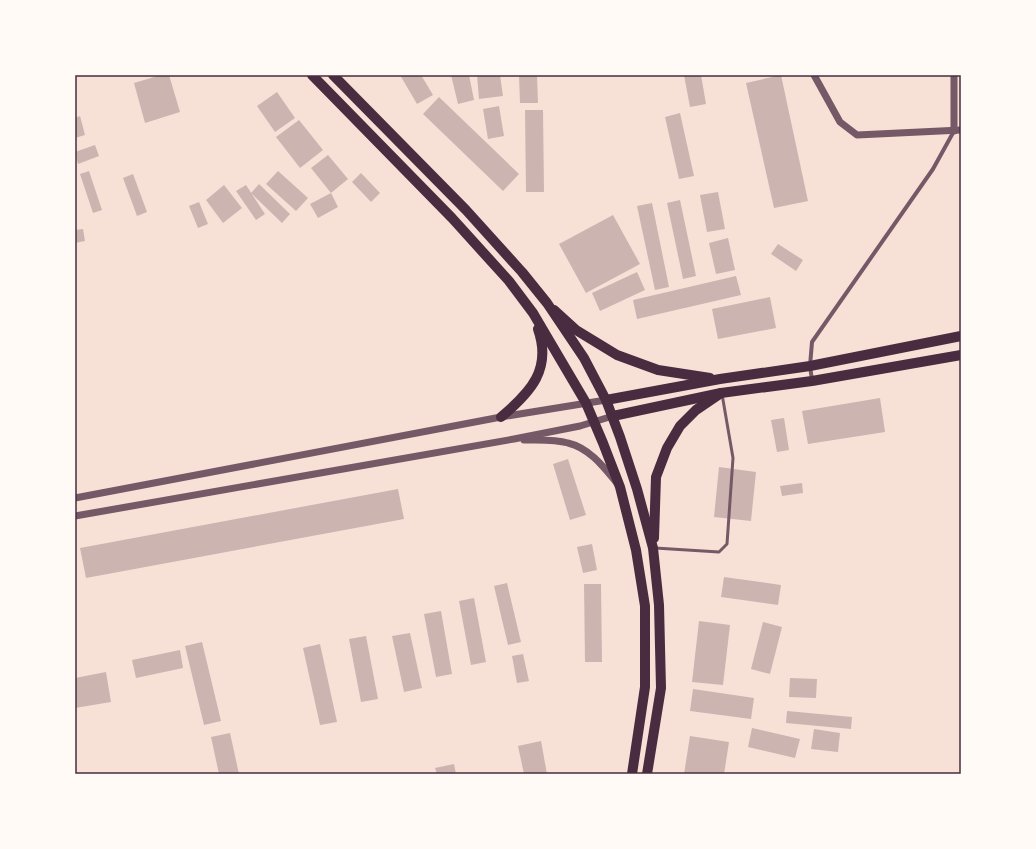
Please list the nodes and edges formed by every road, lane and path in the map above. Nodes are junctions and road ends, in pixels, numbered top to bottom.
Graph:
1 (312, 75) edge
2 (333, 75) edge
3 (814, 75) edge
4 (954, 75) edge
5 (958, 131) edge
6 (547, 303) junction
7 (533, 313) junction
8 (961, 336) edge
9 (961, 355) edge
10 (810, 366) junction
11 (720, 380) junction
12 (812, 381) junction
13 (722, 393) junction
14 (606, 400) junction
15 (586, 403) junction
16 (501, 416) junction
17 (613, 416) junction
18 (593, 422) junction
19 (514, 439) junction
20 (620, 487) junction
21 (75, 498) edge
22 (75, 516) edge
23 (653, 548) junction
24 (632, 774) edge
25 (647, 774) edge

1 - 7 main road
2 - 6 main road
3 - 5 street
4 - 5 street
5 - 10 street
6 - 11 main road
6 - 14 main road
7 - 15 main road
7 - 16 main road
8 - 10 main road
9 - 12 main road
10 - 11 main road
10 - 12 street
11 - 14 main road
12 - 13 main road
13 - 17 main road
13 - 23 main road
13 - 23 lane
14 - 15 street
14 - 17 main road
15 - 16 street
15 - 18 main road
16 - 21 street
17 - 18 street
17 - 23 main road
18 - 19 street
18 - 20 main road
19 - 20 street
19 - 22 street
20 - 24 main road
23 - 25 main road

